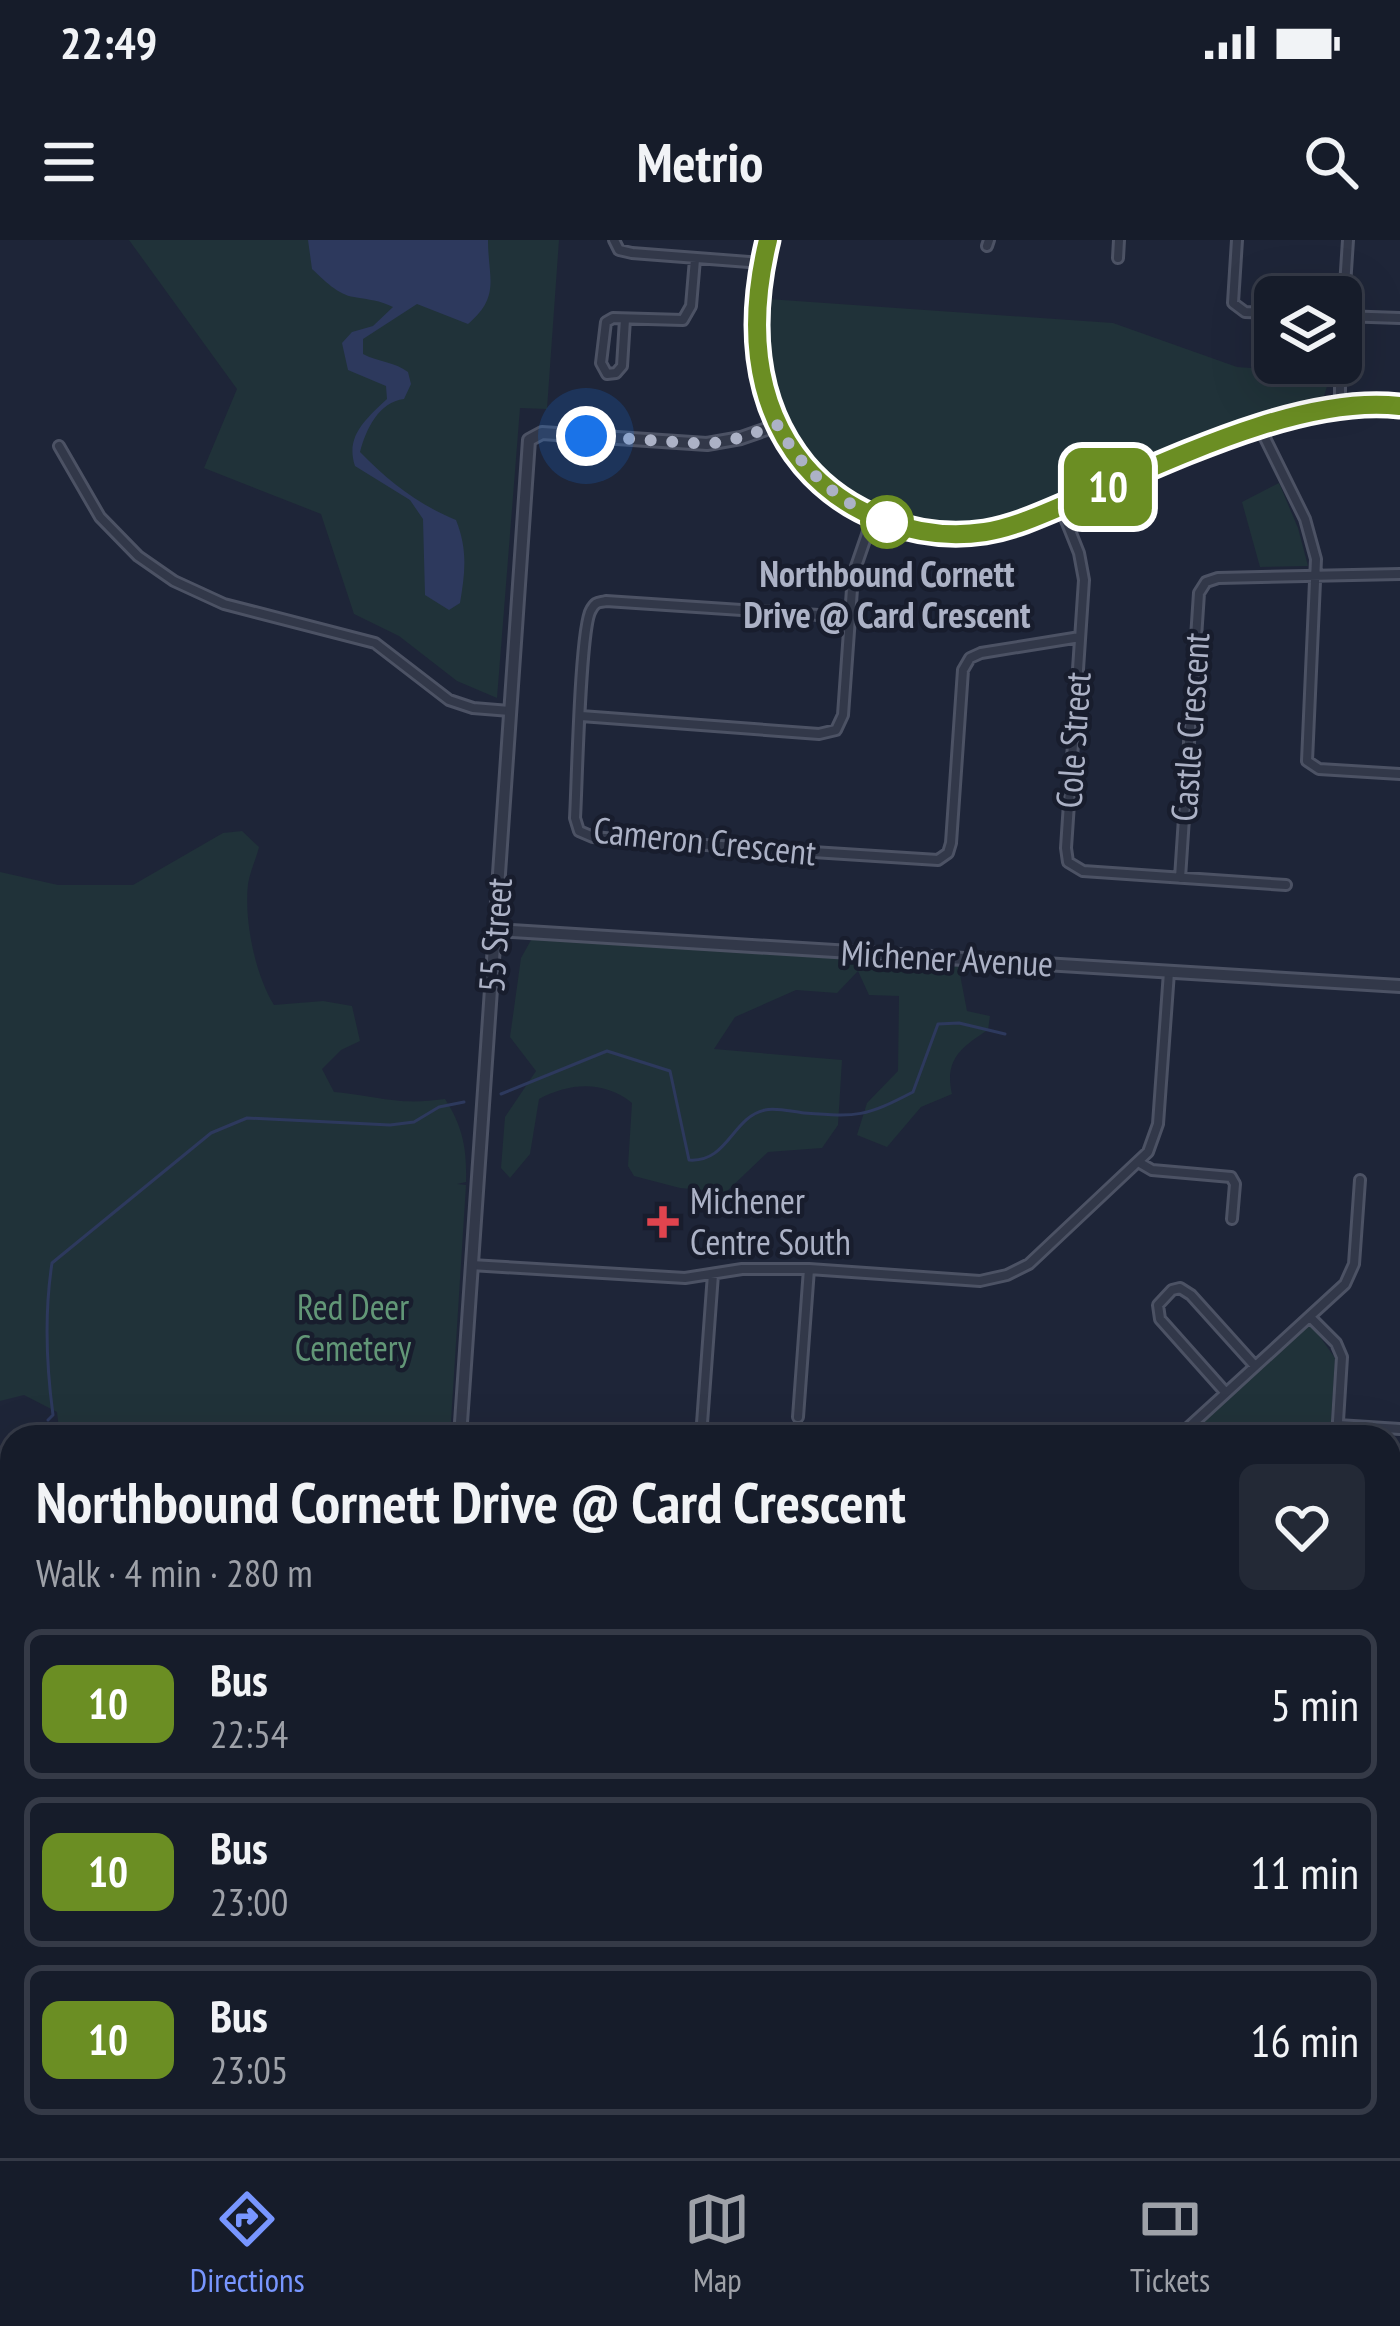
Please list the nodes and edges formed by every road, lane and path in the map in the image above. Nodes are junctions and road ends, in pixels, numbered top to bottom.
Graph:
1 (614, 240) edge
2 (768, 240) edge
3 (1119, 240) edge
4 (1237, 240) edge
5 (1348, 240) edge
6 (1118, 258) dead end
7 (695, 259) junction
8 (762, 263) junction
9 (1345, 276) edge
10 (1254, 313) edge
11 (1362, 317) edge
12 (1400, 318) edge
13 (625, 319) junction
14 (1340, 384) edge
15 (1400, 403) edge
16 (1340, 408) junction
17 (778, 425) junction
18 (1259, 426) junction
19 (59, 446) dead end
20 (1060, 507) junction
21 (873, 517) junction
22 (1400, 574) edge
23 (1316, 575) junction
24 (849, 617) junction
25 (1080, 637) junction
26 (511, 711) junction
27 (581, 716) junction
28 (1400, 774) edge
29 (1180, 878) junction
30 (1286, 885) dead end
31 (495, 930) junction
32 (1169, 972) junction
33 (1400, 986) edge
34 (1140, 1163) junction
35 (1360, 1180) dead end
36 (1232, 1219) dead end
37 (472, 1265) junction
38 (809, 1269) junction
39 (713, 1274) junction
40 (1310, 1317) junction
41 (1255, 1366) junction
42 (1226, 1393) junction
43 (798, 1417) dead end
44 (1338, 1424) joint
45 (461, 1425) edge
46 (702, 1425) edge
47 (1191, 1425) edge
48 (1350, 1425) edge

1 - 7 street
2 - 8 street
3 - 6 street
4 - 10 street
5 - 9 street
7 - 8 street
7 - 13 street
8 - 17 street
11 - 12 street
13 - 13 street
14 - 16 street
15 - 16 street
16 - 18 street
17 - 21 street
17 - 26 street, 55 Street
18 - 20 street
18 - 23 street
19 - 26 street
20 - 21 street
20 - 25 street, Cole Street
21 - 24 street
22 - 23 street
23 - 28 street
23 - 29 street, Castle Crescent
24 - 27 street, Cameron Crescent
24 - 27 street
25 - 27 street, Cameron Crescent
25 - 29 street, Cole Street
26 - 31 street, 55 Street
29 - 30 street
31 - 32 street, Michener Avenue
31 - 37 street, 55 Street
32 - 33 street, Michener Avenue
32 - 34 street
34 - 36 street
34 - 38 street
35 - 40 street
37 - 39 street
37 - 45 street, 55 Street
38 - 39 street
38 - 43 street
39 - 46 street
40 - 41 street
40 - 44 street
41 - 42 street
41 - 42 street
42 - 47 street
44 - 48 street

